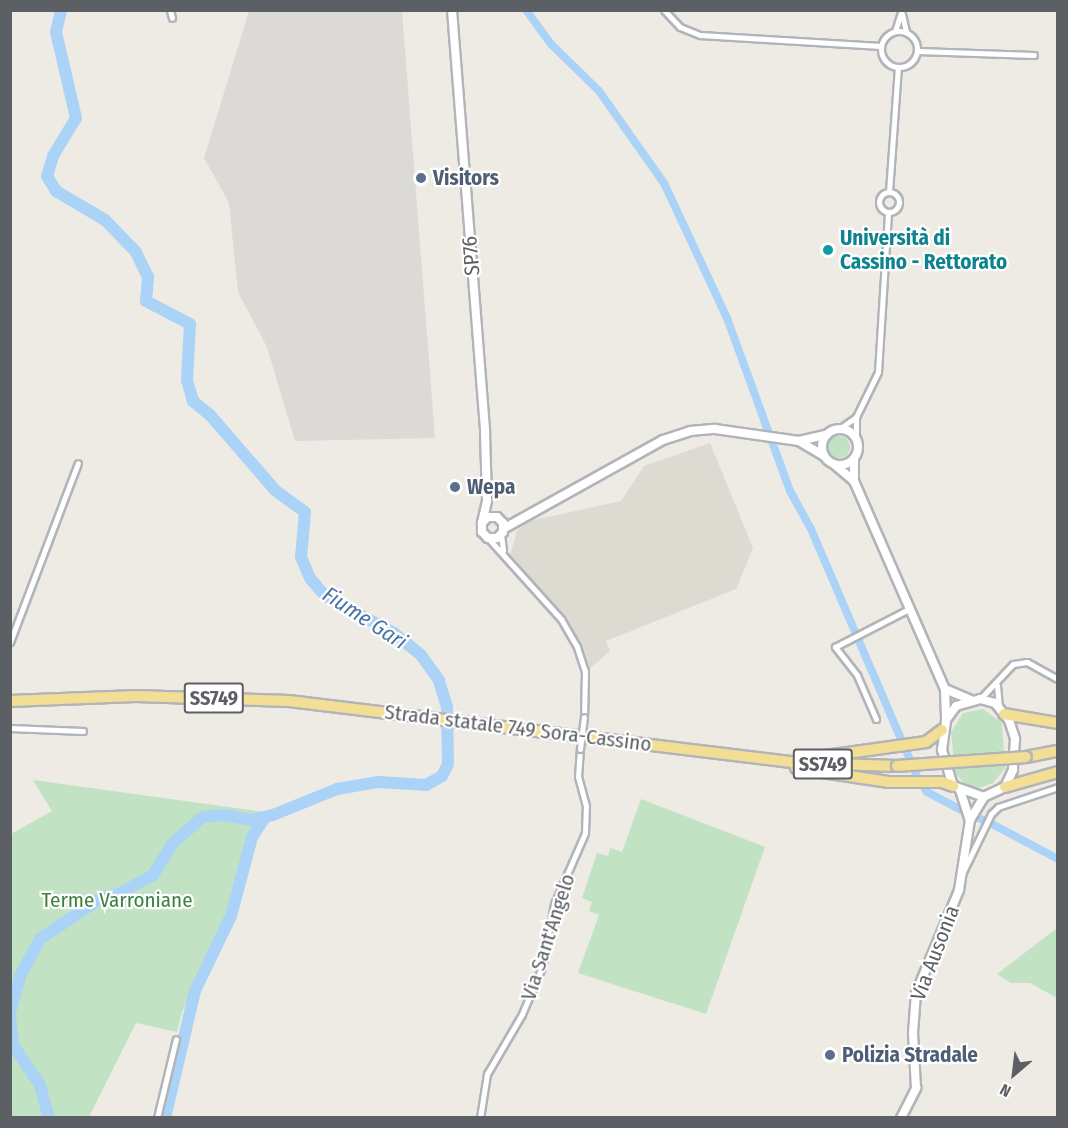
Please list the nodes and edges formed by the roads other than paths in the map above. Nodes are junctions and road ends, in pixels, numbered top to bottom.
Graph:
1 (170, 10) edge
2 (452, 10) edge
3 (664, 10) edge
4 (902, 12) edge
5 (172, 18) dead end
6 (895, 31) junction
7 (906, 32) junction
8 (881, 46) junction
9 (918, 51) junction
10 (1034, 55) dead end
11 (898, 67) junction
12 (889, 192) junction
13 (888, 212) junction
14 (856, 417) junction
15 (839, 429) junction
16 (826, 435) junction
17 (856, 438) junction
18 (799, 441) junction
19 (824, 456) junction
20 (854, 459) junction
21 (78, 463) dead end
22 (834, 465) junction
23 (854, 481) junction
24 (487, 501) junction
25 (498, 518) junction
26 (518, 518) junction
27 (482, 523) junction
28 (502, 532) junction
29 (488, 538) junction
30 (503, 551) junction
31 (909, 609) junction
32 (10, 642) edge
33 (1058, 678) edge
34 (997, 685) junction
35 (945, 689) junction
36 (977, 700) junction
37 (11, 701) edge
38 (1002, 712) junction
39 (876, 719) dead end
40 (1058, 723) edge
41 (944, 725) junction
42 (10, 728) edge
43 (83, 731) dead end
44 (1058, 751) edge
45 (1058, 756) edge
46 (1026, 757) junction
47 (749, 758) junction
48 (1058, 772) edge
49 (1005, 787) junction
50 (1058, 787) edge
51 (957, 788) junction
52 (984, 797) junction
53 (969, 820) junction
54 (962, 874) junction
55 (176, 1039) dead end
56 (158, 1118) edge
57 (480, 1118) edge
58 (901, 1118) edge

1 - 5 street
2 - 24 street, SP76
3 - 8 street
4 - 6 street
4 - 7 street
6 - 7 street
6 - 8 street
7 - 9 street
8 - 11 street
9 - 10 street
9 - 11 street
11 - 12 street
12 - 13 street
12 - 13 street
13 - 14 street
14 - 15 street
14 - 17 street
15 - 16 street
15 - 17 street
16 - 18 street
16 - 19 street
17 - 20 street
18 - 19 street
18 - 26 street
19 - 22 street
20 - 22 street
20 - 23 street
21 - 32 street
22 - 23 street
23 - 31 street
24 - 25 street, SP76
24 - 27 street, SP76
25 - 26 street
25 - 27 street
25 - 28 street, SP76
26 - 28 street
27 - 29 street
28 - 29 street
28 - 30 street
29 - 30 street, Via Sant'Angelo
30 - 57 street, Via Sant'Angelo, bridge
31 - 35 street
31 - 39 street
33 - 34 street
34 - 36 street
34 - 38 street
35 - 36 street
35 - 41 street
36 - 38 street
36 - 41 street
37 - 47 highway, Strada statale 749 Sora-Cassino / SS749
38 - 40 highway
38 - 49 street
41 - 47 highway
41 - 51 street
42 - 43 street
44 - 46 highway, Strada statale 749 Sora-Cassino / SS749
45 - 46 highway, Strada statale 749 Sora-Cassino / SS749
46 - 47 highway, Strada statale 749 Sora-Cassino / SS749, bridge
47 - 51 highway
48 - 49 highway
49 - 52 street
50 - 54 street
51 - 52 street
51 - 53 street, Via Ausonia
52 - 53 street, Via Ausonia
53 - 54 street, Via Ausonia
54 - 58 street, Via Ausonia
55 - 56 street

